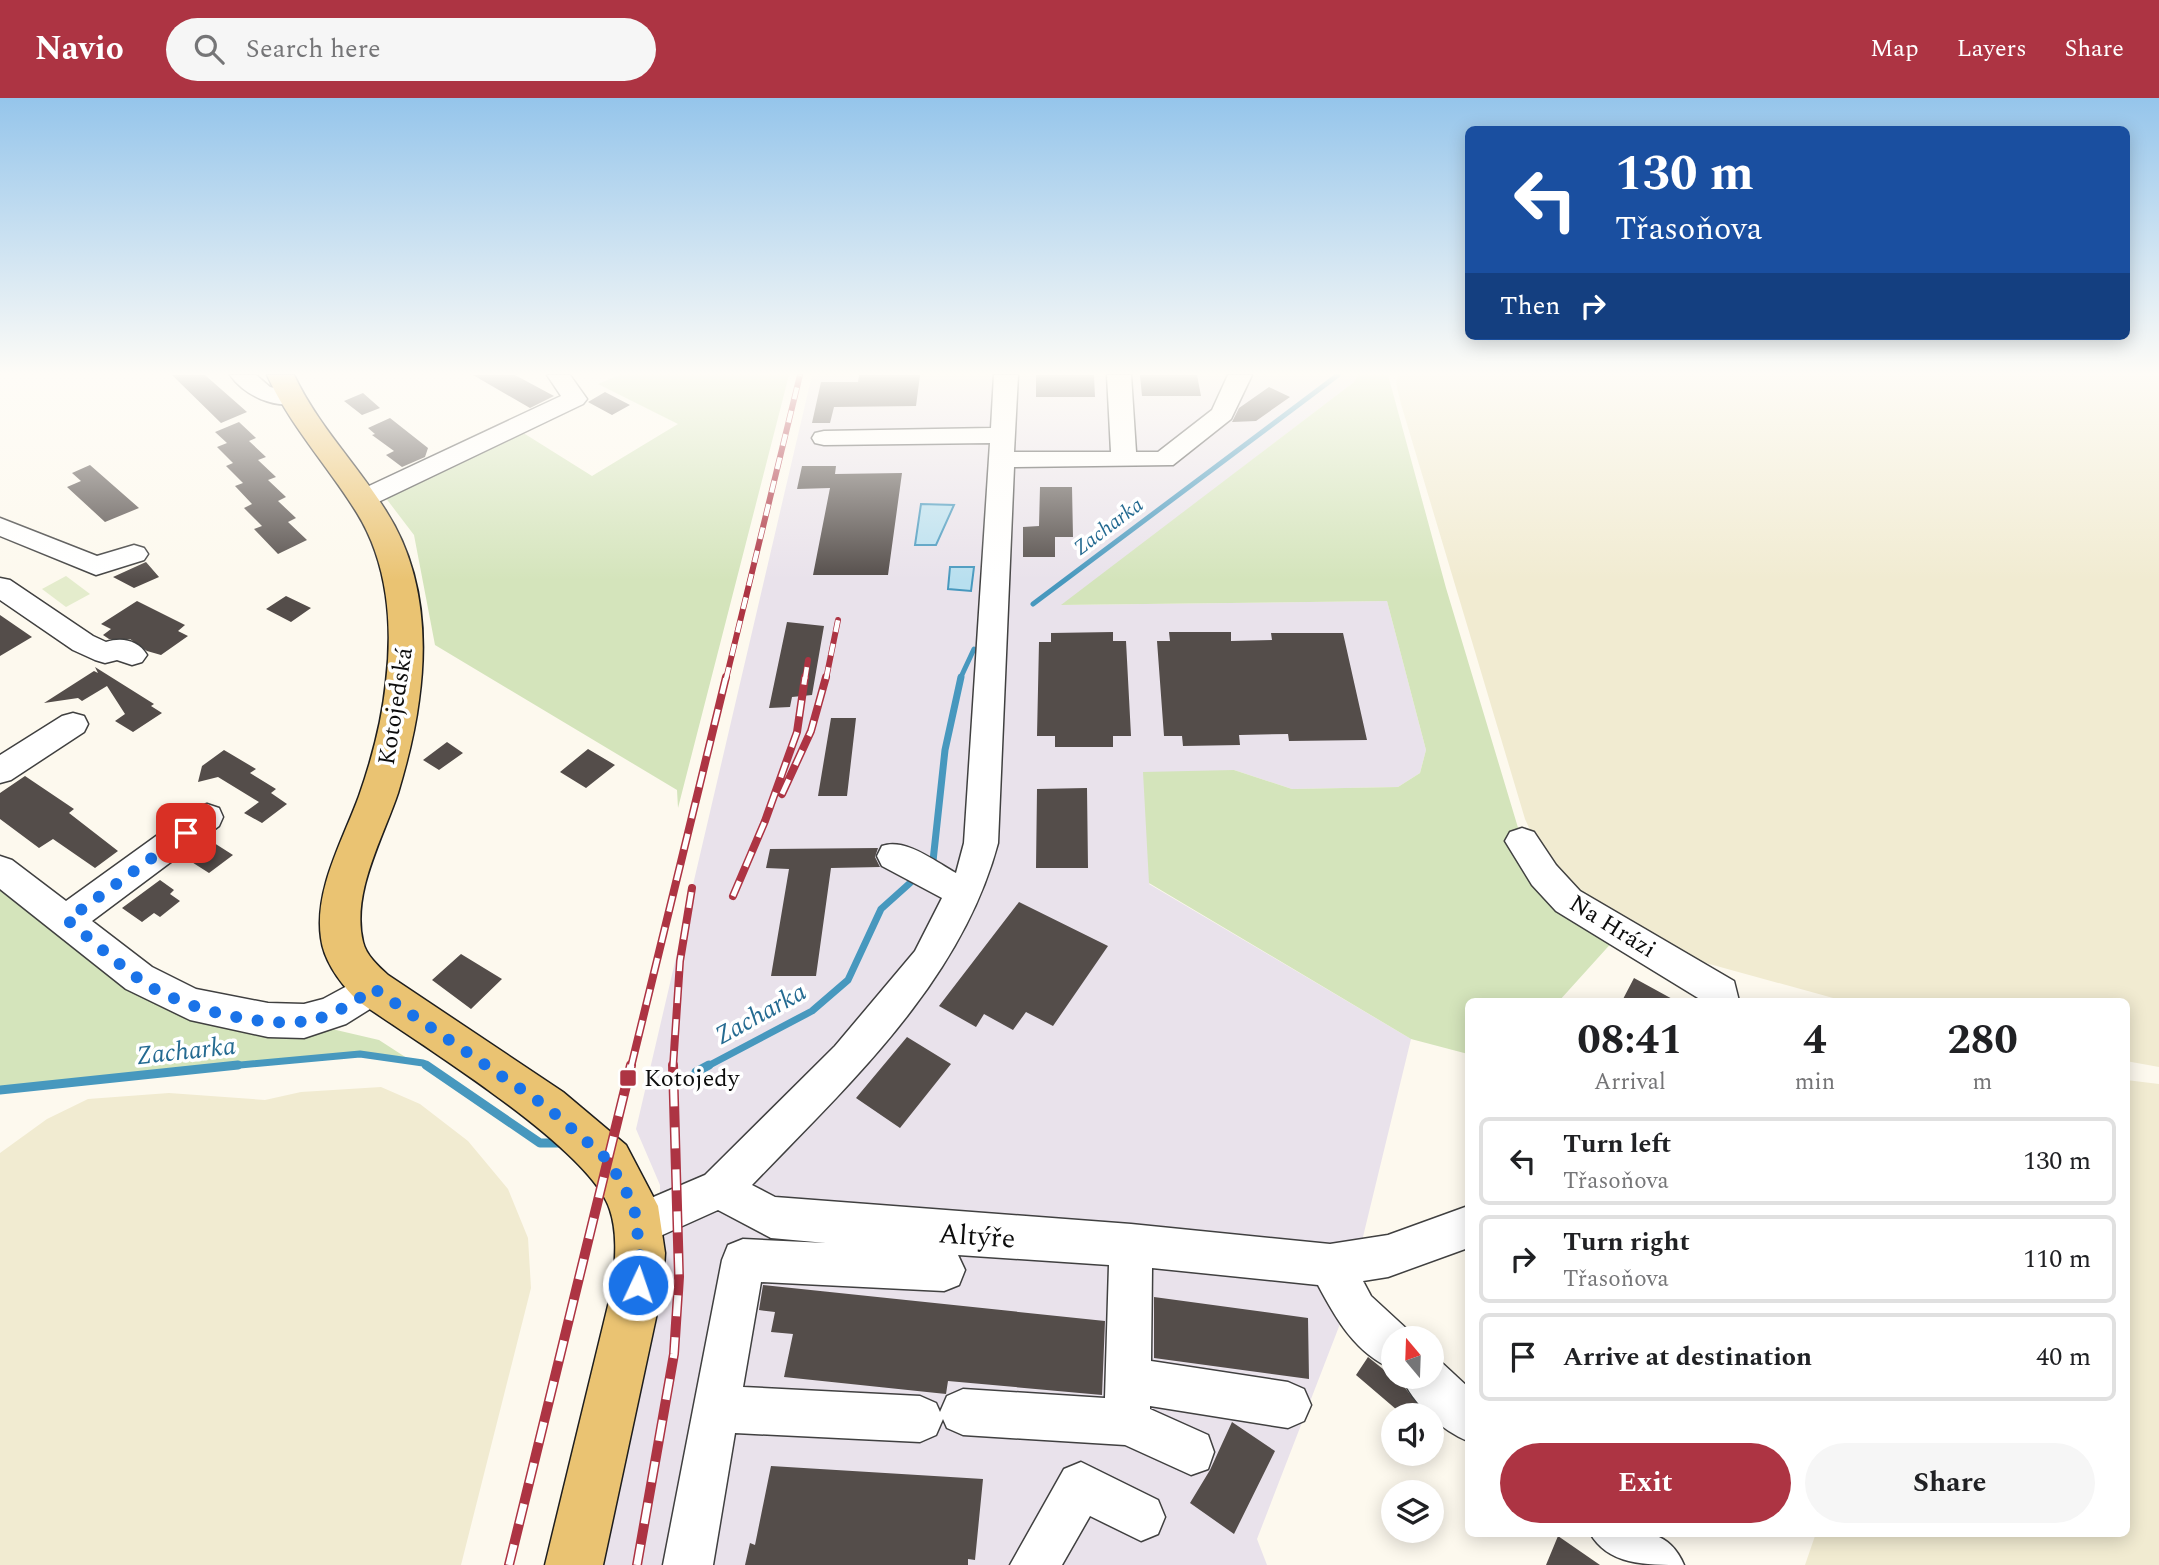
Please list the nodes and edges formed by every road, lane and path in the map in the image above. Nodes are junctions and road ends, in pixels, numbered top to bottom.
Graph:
1 (325, 443) edge
2 (481, 443) edge
3 (933, 443) edge
4 (1003, 443) edge
5 (1123, 443) edge
6 (1185, 443) edge
7 (1003, 447) junction
8 (1124, 460) junction
9 (363, 499) junction
10 (0, 526) edge
11 (134, 554) dead end
12 (0, 587) edge
13 (132, 655) dead end
14 (72, 724) dead end
15 (0, 771) edge
16 (207, 817) dead end
17 (1521, 841) dead end
18 (894, 856) dead end
19 (0, 870) edge
20 (967, 882) junction
21 (67, 920) junction
22 (383, 995) junction
23 (1721, 997) edge
24 (720, 1189) junction
25 (638, 1225) junction
26 (1465, 1228) edge
27 (1131, 1245) junction
28 (1330, 1265) junction
29 (944, 1270) dead end
30 (1381, 1335) edge
31 (1438, 1390) edge
32 (1127, 1401) junction
33 (1288, 1405) dead end
34 (716, 1409) junction
35 (1465, 1415) edge
36 (1191, 1452) dead end
37 (1141, 1517) dead end
38 (1620, 1537) edge
39 (574, 1565) edge
40 (688, 1565) edge
41 (1035, 1565) edge
42 (1659, 1565) edge

1 - 9 main road, Kotojedská
2 - 9 street
3 - 7 street
4 - 7 street
5 - 8 street
6 - 8 street
7 - 8 street
7 - 20 street
9 - 22 main road, Kotojedská
10 - 11 street
12 - 13 street
14 - 15 street
16 - 21 street
17 - 23 street, Na Hrázi
18 - 20 street
19 - 21 street
20 - 24 street
21 - 22 street
22 - 25 main road, Kotojedská
24 - 25 street
24 - 27 street, Altýře
25 - 39 main road, Kotojedská
26 - 28 street, Altýře
27 - 28 street, Altýře
27 - 32 street
28 - 30 street
29 - 34 street
31 - 35 street
32 - 33 street
32 - 34 street
32 - 36 street
34 - 40 street
37 - 41 street
38 - 42 street

